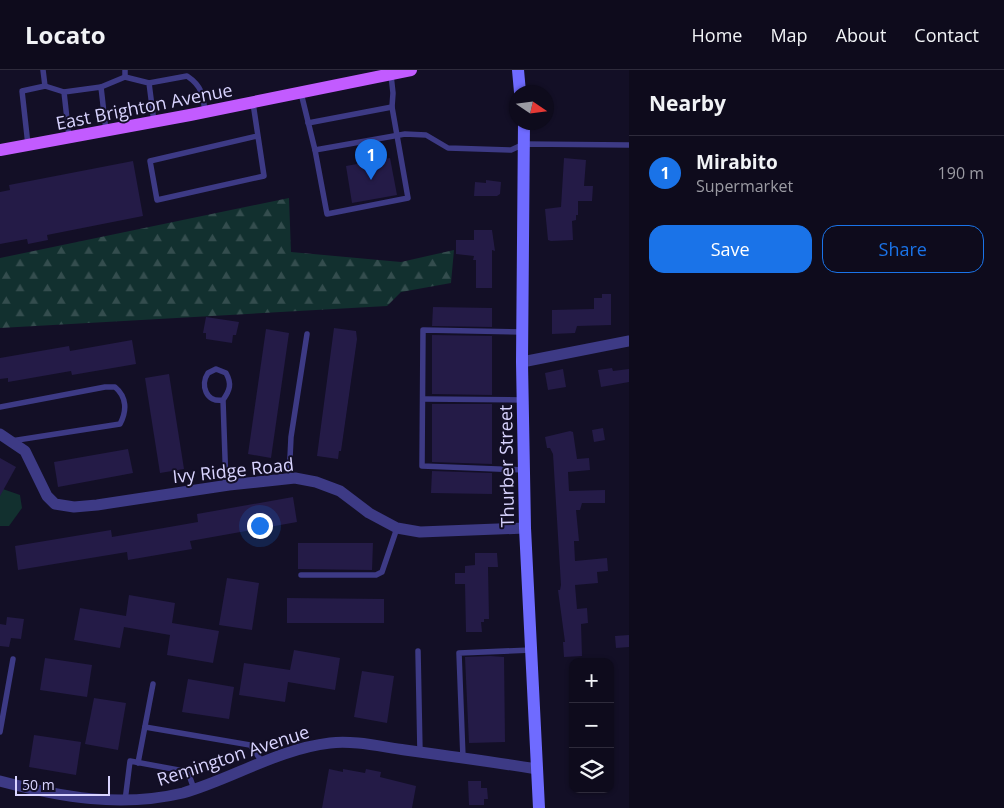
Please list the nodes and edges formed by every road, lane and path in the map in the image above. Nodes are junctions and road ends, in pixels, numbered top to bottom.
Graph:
1 (43, 70) edge
2 (125, 70) edge
3 (411, 70) edge
4 (518, 70) edge
5 (390, 75) junction
6 (126, 77) junction
7 (149, 84) junction
8 (519, 85) edge
9 (45, 86) junction
10 (101, 87) junction
11 (64, 92) junction
12 (301, 93) junction
13 (253, 103) junction
14 (392, 107) junction
15 (205, 112) junction
16 (154, 122) junction
17 (308, 123) junction
18 (524, 130) edge
19 (106, 131) junction
20 (370, 133) dead end
21 (397, 135) junction
22 (257, 136) junction
23 (70, 137) junction
24 (340, 138) dead end
25 (372, 140) junction
26 (524, 144) junction
27 (28, 145) junction
28 (341, 145) junction
29 (629, 145) edge
30 (0, 150) edge
31 (314, 150) junction
32 (522, 332) junction
33 (307, 334) dead end
34 (629, 341) edge
35 (522, 362) junction
36 (423, 399) junction
37 (223, 400) junction
38 (523, 400) junction
39 (0, 407) edge
40 (0, 434) edge
41 (11, 441) junction
42 (524, 470) junction
43 (289, 479) junction
44 (226, 486) junction
45 (397, 528) junction
46 (525, 528) junction
47 (301, 575) dead end
48 (531, 650) junction
49 (418, 651) dead end
50 (13, 659) dead end
51 (154, 684) dead end
52 (145, 727) junction
53 (0, 732) edge
54 (420, 752) junction
55 (463, 758) junction
56 (138, 763) junction
57 (263, 763) junction
58 (537, 769) junction
59 (0, 781) edge
60 (194, 789) junction
61 (125, 801) junction
62 (539, 808) edge

1 - 9 lane
2 - 6 lane
3 - 5 main road, East Brighton Avenue
4 - 8 street
5 - 12 main road, East Brighton Avenue
5 - 14 lane
6 - 7 lane
6 - 10 lane
7 - 15 lane
7 - 16 lane
9 - 11 lane
9 - 27 lane
10 - 11 lane
10 - 19 lane
11 - 23 lane
12 - 13 main road, East Brighton Avenue
12 - 17 lane
13 - 15 main road, East Brighton Avenue
13 - 22 lane
14 - 17 lane
14 - 21 lane
15 - 16 main road, East Brighton Avenue
16 - 19 main road, East Brighton Avenue
17 - 31 lane
18 - 26 street, Thurber Street
19 - 23 main road, East Brighton Avenue
20 - 25 lane
21 - 25 lane
21 - 26 lane
21 - 31 lane
22 - 22 lane
23 - 27 main road, East Brighton Avenue
24 - 28 lane
25 - 28 lane
26 - 29 lane
26 - 32 street, Thurber Street
27 - 30 main road, East Brighton Avenue
28 - 31 lane
32 - 35 street, Thurber Street
32 - 36 lane
33 - 43 lane
34 - 35 street
35 - 38 street, Thurber Street
36 - 38 lane
36 - 42 lane
37 - 37 lane
37 - 44 lane
38 - 42 street, Thurber Street
39 - 41 lane
40 - 41 street, Ivy Ridge Road
41 - 44 street, Ivy Ridge Road
42 - 46 street, Thurber Street
43 - 44 street, Ivy Ridge Road
43 - 45 street, Ivy Ridge Road
45 - 46 street, Ivy Ridge Road
45 - 47 lane
46 - 48 street, Thurber Street
48 - 55 lane
48 - 58 street, Thurber Street
49 - 54 lane
50 - 53 lane
51 - 52 lane
52 - 56 lane
52 - 57 lane
54 - 55 street, Remington Avenue
54 - 57 street, Remington Avenue
55 - 58 street, Remington Avenue
56 - 60 lane
56 - 61 lane
57 - 60 street, Remington Avenue
58 - 62 street, Thurber Street
59 - 61 street, Remington Avenue
60 - 61 street, Remington Avenue

